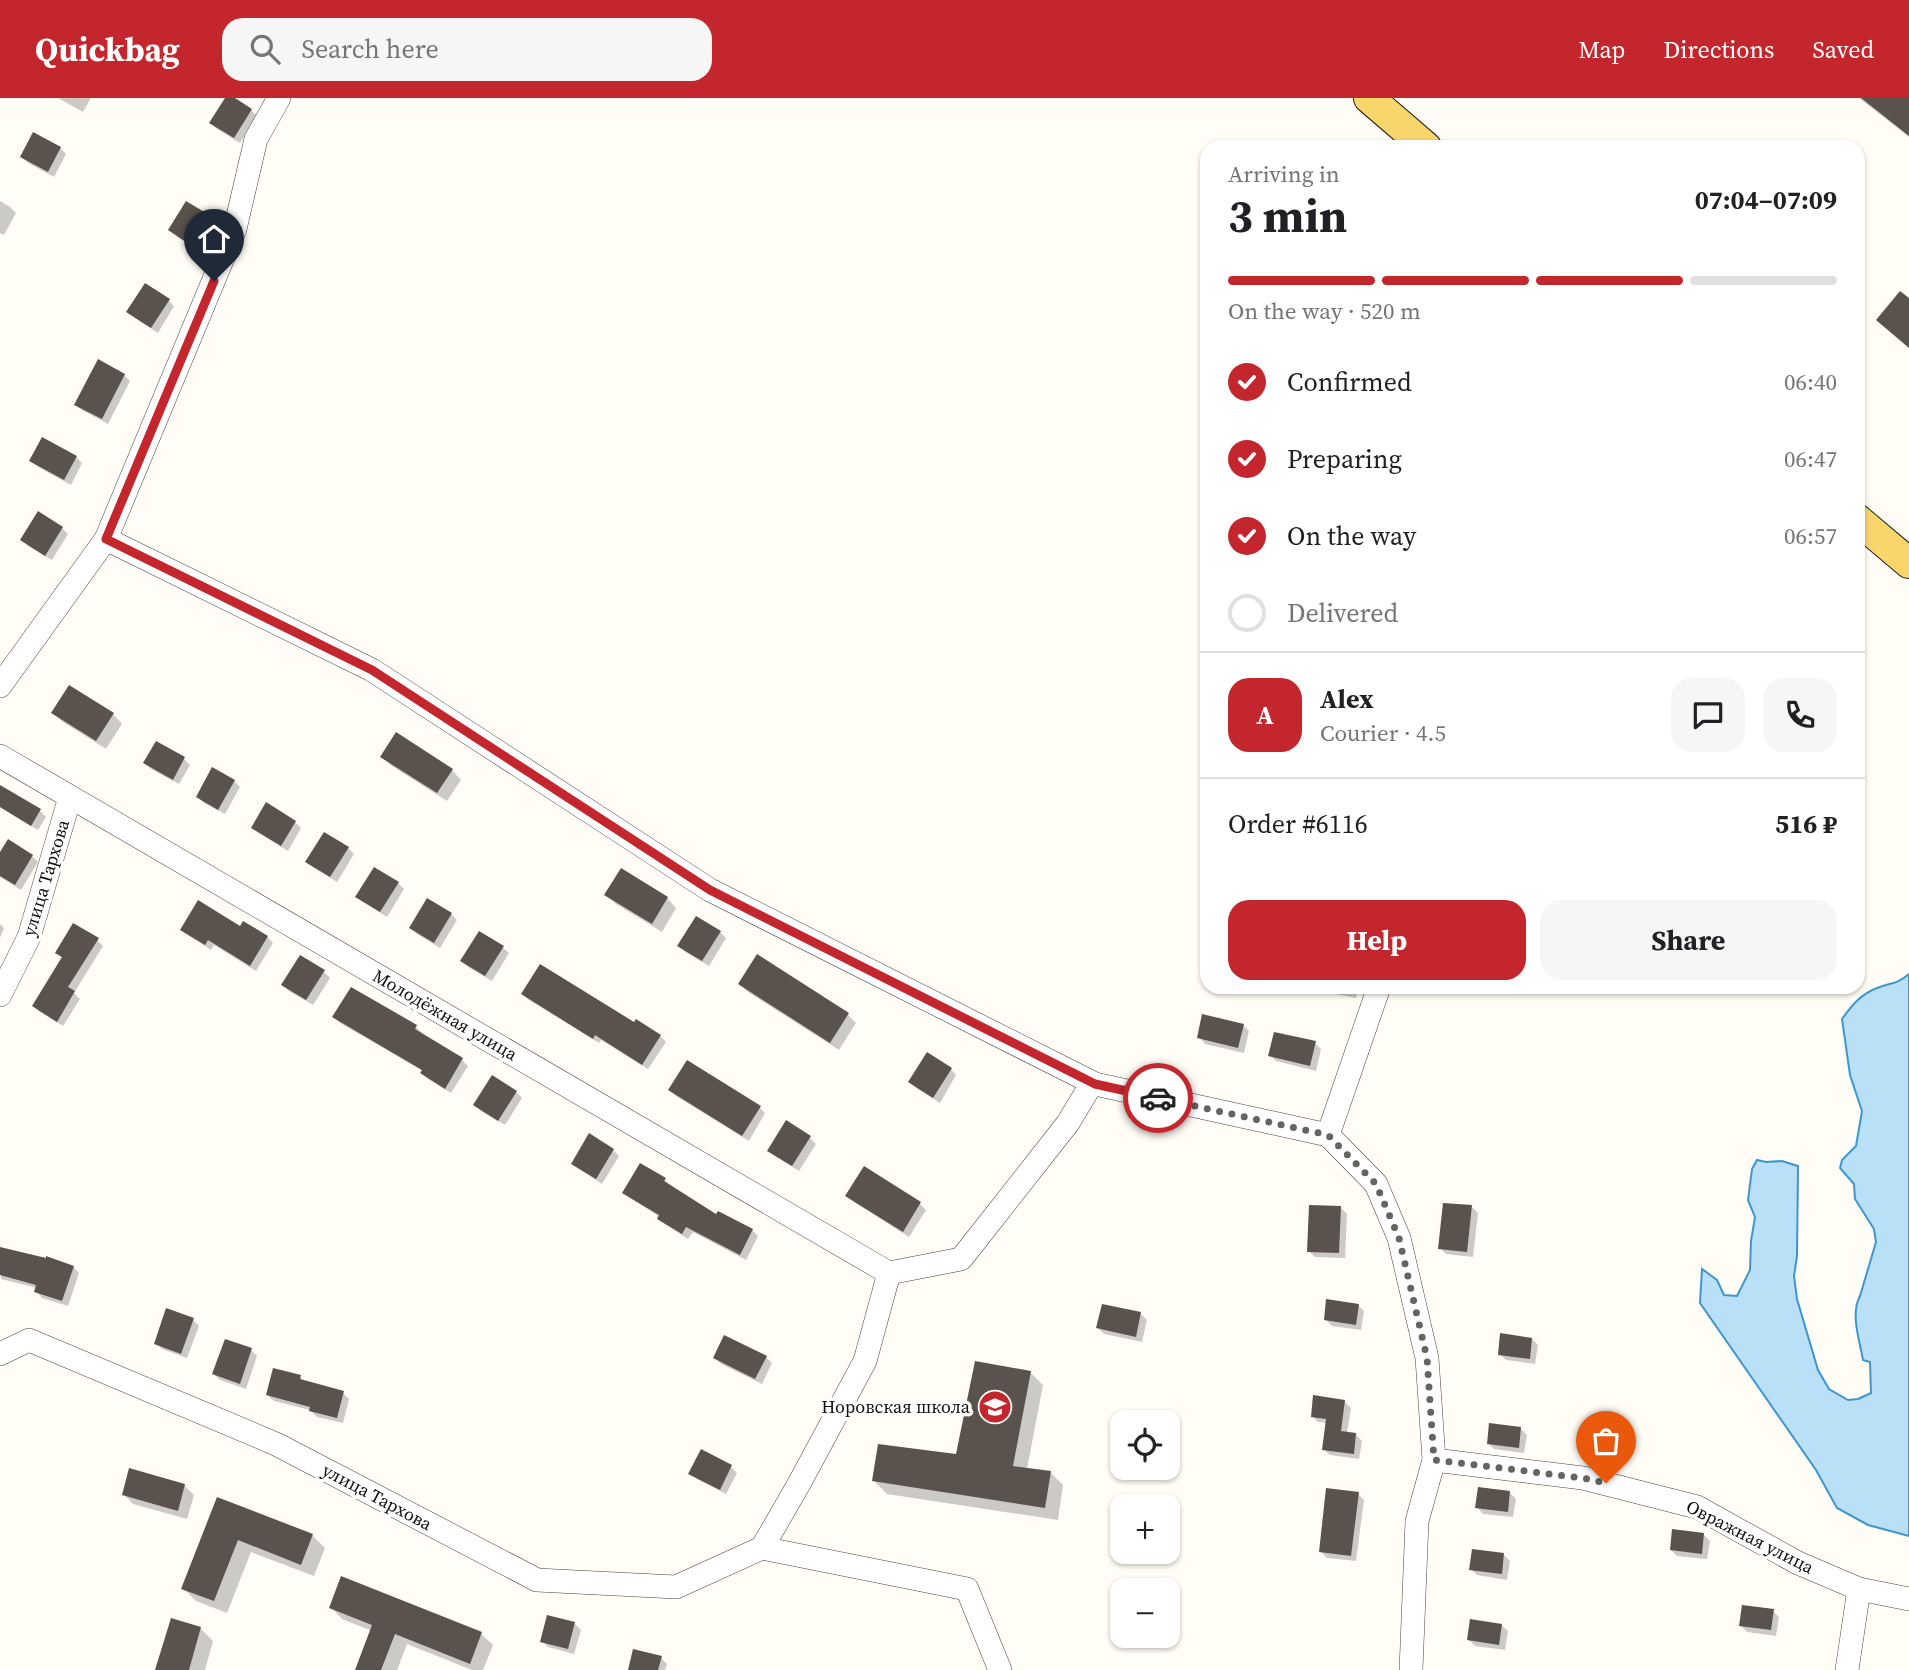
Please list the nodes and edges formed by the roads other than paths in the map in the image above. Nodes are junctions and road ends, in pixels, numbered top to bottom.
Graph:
1 (279, 98) edge
2 (1369, 98) edge
3 (1418, 140) edge
4 (1865, 526) edge
5 (106, 539) junction
6 (1909, 564) edge
7 (0, 686) edge
8 (0, 756) edge
9 (70, 797) junction
10 (1377, 994) edge
11 (0, 995) edge
12 (1092, 1083) junction
13 (1328, 1135) junction
14 (889, 1273) junction
15 (0, 1354) edge
16 (1434, 1460) junction
17 (762, 1548) junction
18 (1859, 1589) junction
19 (1909, 1600) edge
20 (1000, 1670) edge
21 (1411, 1670) edge
22 (1847, 1670) edge

1 - 5 street
2 - 3 main road
4 - 6 main road
5 - 7 street
5 - 12 street
8 - 9 street, Молодёжная улица
9 - 11 street, улица Тархова
9 - 14 street, Молодёжная улица
10 - 13 street
12 - 13 street
12 - 14 street
13 - 16 street
14 - 17 street
15 - 17 street, улица Тархова
16 - 18 street, Овражная улица
16 - 21 street
17 - 20 street
18 - 19 street, Овражная улица
18 - 22 street

